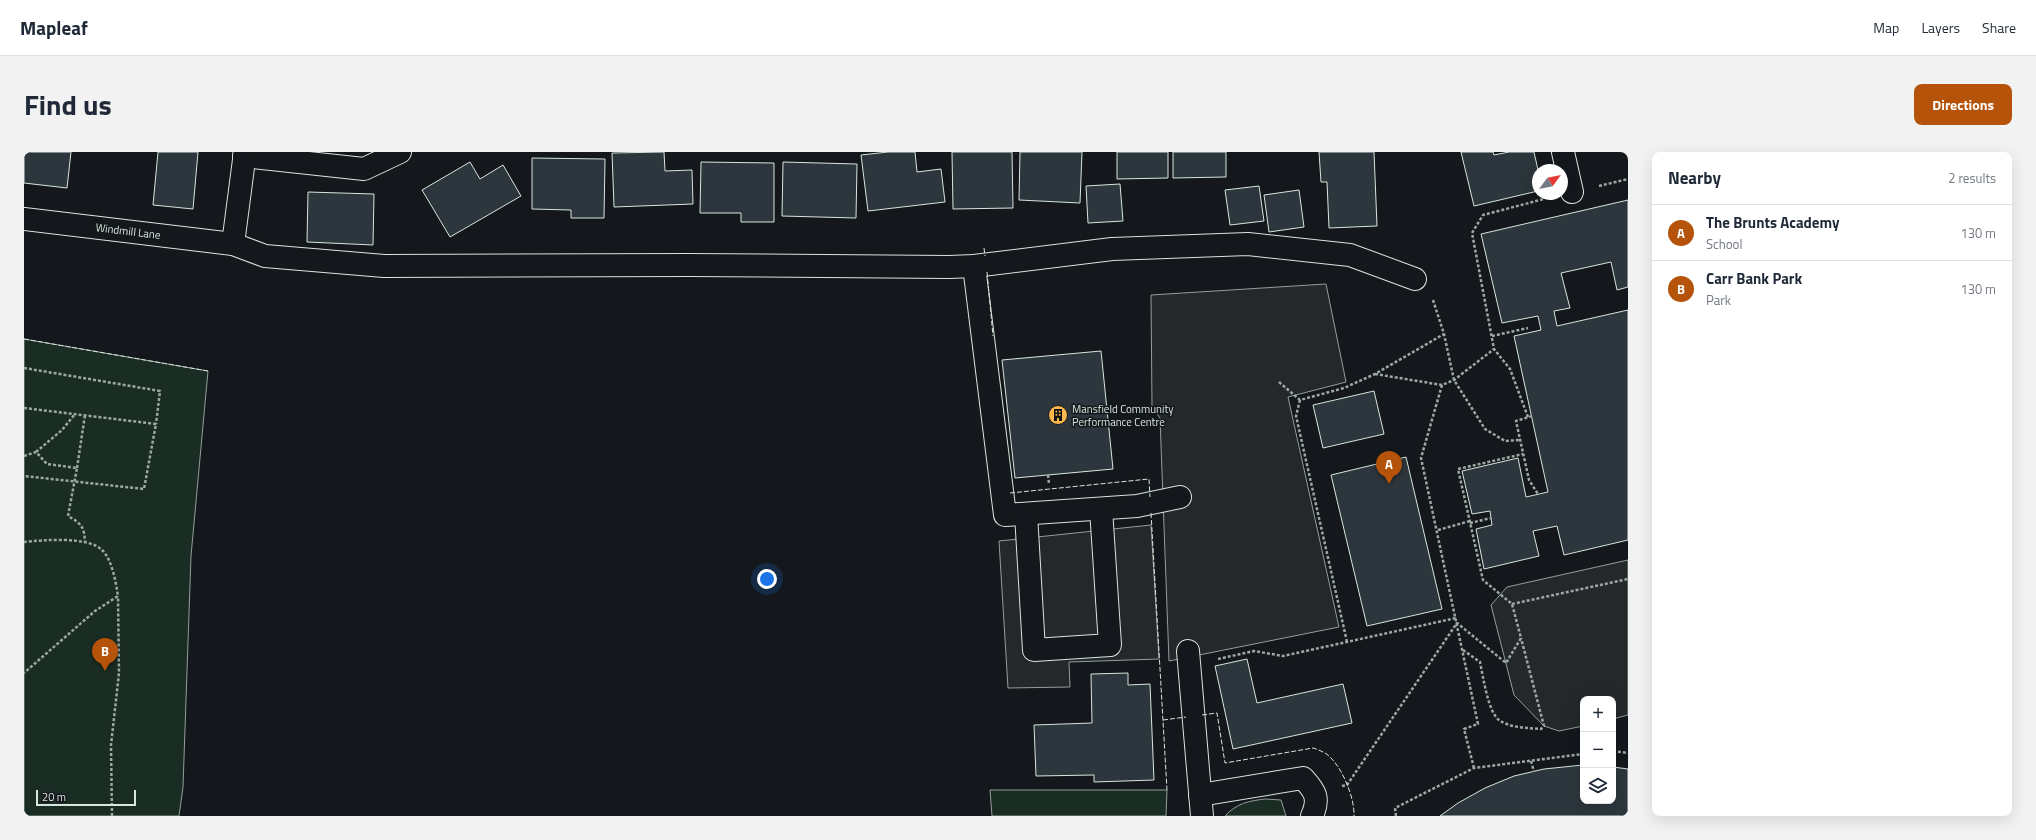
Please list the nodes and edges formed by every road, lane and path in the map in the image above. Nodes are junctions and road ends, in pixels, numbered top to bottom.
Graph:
1 (400, 152) edge
2 (1563, 152) edge
3 (244, 154) edge
4 (1628, 179) edge
5 (1572, 192) junction
6 (24, 219) edge
7 (233, 244) junction
8 (974, 266) junction
9 (1415, 279) joint
10 (1528, 328) dead end
11 (1444, 334) junction
12 (1492, 336) junction
13 (1494, 349) junction
14 (24, 368) edge
15 (1375, 374) junction
16 (1454, 380) junction
17 (1279, 382) dead end
18 (1442, 385) junction
19 (1300, 400) junction
20 (24, 408) edge
21 (75, 414) junction
22 (85, 415) junction
23 (156, 424) junction
24 (1520, 440) junction
25 (36, 452) junction
26 (1523, 454) junction
27 (24, 456) edge
28 (77, 468) junction
29 (24, 476) edge
30 (75, 482) junction
31 (1538, 494) dead end
32 (1180, 497) dead end
33 (1101, 509) junction
34 (1026, 514) junction
35 (1491, 518) dead end
36 (1470, 522) junction
37 (1438, 530) junction
38 (24, 542) edge
39 (86, 542) junction
40 (1628, 579) edge
41 (118, 596) junction
42 (1512, 604) junction
43 (1456, 618) junction
44 (1457, 624) junction
45 (1521, 638) junction
46 (1347, 642) junction
47 (1462, 649) junction
48 (1189, 658) joint
49 (24, 673) edge
50 (1616, 751) edge
51 (1628, 753) edge
52 (1580, 754) edge
53 (1531, 761) junction
54 (1474, 768) junction
55 (1534, 772) dead end
56 (1340, 786) dead end
57 (1201, 806) edge
58 (112, 816) edge
59 (1312, 816) edge
60 (1396, 816) edge

1 - 3 street
2 - 5 street
3 - 7 street
4 - 5 path
5 - 12 path
6 - 7 street, Windmill Lane
7 - 8 street, Windmill Lane
8 - 9 street, Windmill Lane
8 - 34 street
9 - 11 path
10 - 12 path
11 - 15 path
11 - 16 path
12 - 13 path
13 - 16 path
13 - 24 path
14 - 23 path
15 - 18 path
15 - 19 path
16 - 18 path
16 - 24 path
17 - 19 path
18 - 37 path
19 - 46 path
20 - 21 path
21 - 22 path
21 - 25 path
22 - 23 path
22 - 28 path
23 - 30 path
24 - 26 path
25 - 27 path
25 - 28 path
26 - 31 path
26 - 36 path
28 - 30 path
29 - 30 path
30 - 39 path
32 - 33 street
33 - 34 street
33 - 34 street
35 - 36 path
36 - 37 path
36 - 42 path
37 - 43 path
38 - 39 path
39 - 41 path
40 - 42 path
41 - 49 path
41 - 58 path
42 - 45 path
43 - 44 path
43 - 46 path
44 - 45 path
44 - 47 path
44 - 56 path
45 - 47 path
46 - 48 path
47 - 54 path
48 - 57 street
50 - 51 path
52 - 53 path
53 - 54 path
53 - 55 path
54 - 60 path
57 - 59 street

